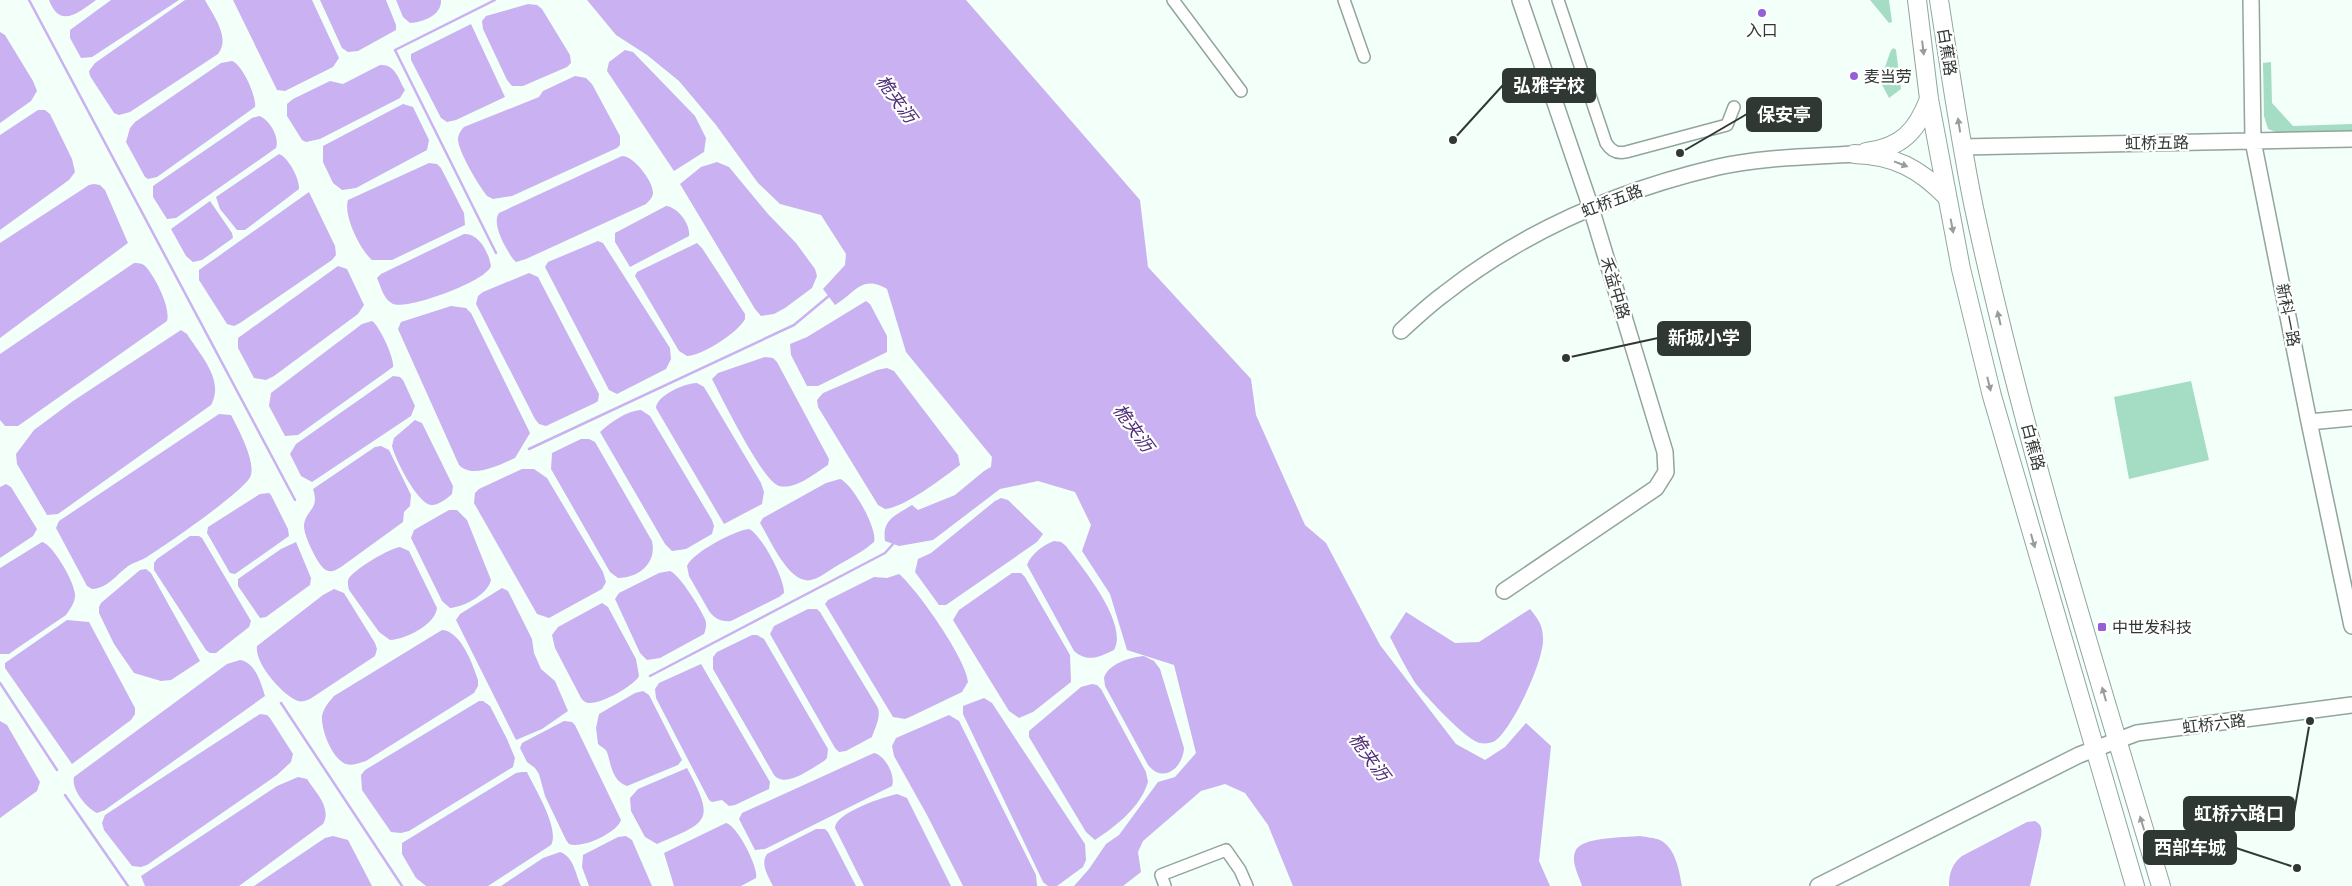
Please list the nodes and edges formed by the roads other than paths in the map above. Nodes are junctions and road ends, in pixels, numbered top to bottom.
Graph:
1 (1173, 0) edge
2 (1344, 0) edge
3 (1520, 0) edge
4 (1558, 0) edge
5 (1917, 0) edge
6 (1939, 0) edge
7 (2251, 0) edge
8 (1364, 57) dead end
9 (1241, 91) dead end
10 (1929, 99) junction
11 (1734, 108) dead end
12 (2352, 139) edge
13 (2254, 141) junction
14 (1962, 147) junction
15 (1854, 154) junction
16 (1947, 198) junction
17 (1591, 208) junction
18 (1401, 331) dead end
19 (2352, 418) edge
20 (2309, 422) junction
21 (1504, 591) dead end
22 (2352, 626) edge
23 (2352, 705) edge
24 (2118, 740) junction
25 (2086, 752) junction
26 (1165, 886) edge
27 (1247, 886) edge
28 (1818, 886) edge
29 (2135, 886) edge
30 (2161, 886) edge

1 - 9 street
2 - 8 street
3 - 17 street, 禾益中路
4 - 11 street
5 -> 10 main road, 白蕉路
14 -> 6 main road, 白蕉路
7 - 13 street, 新科一路
10 - 15 main road
10 - 16 main road, 白蕉路
12 - 13 street, 虹桥五路
13 - 14 street, 虹桥五路
13 - 20 street, 新科一路
24 -> 14 main road, 白蕉路
15 -> 16 main road
15 - 17 street, 虹桥五路
16 -> 25 main road, 白蕉路
17 - 18 street, 虹桥五路
17 - 21 street, 禾益中路
19 - 20 street
20 - 22 street, 新科一路
23 - 24 street, 虹桥六路
24 - 25 street, 虹桥六路
30 -> 24 main road, 白蕉路
25 - 28 street, 虹桥六路
25 - 29 main road, 白蕉路
26 - 27 street

